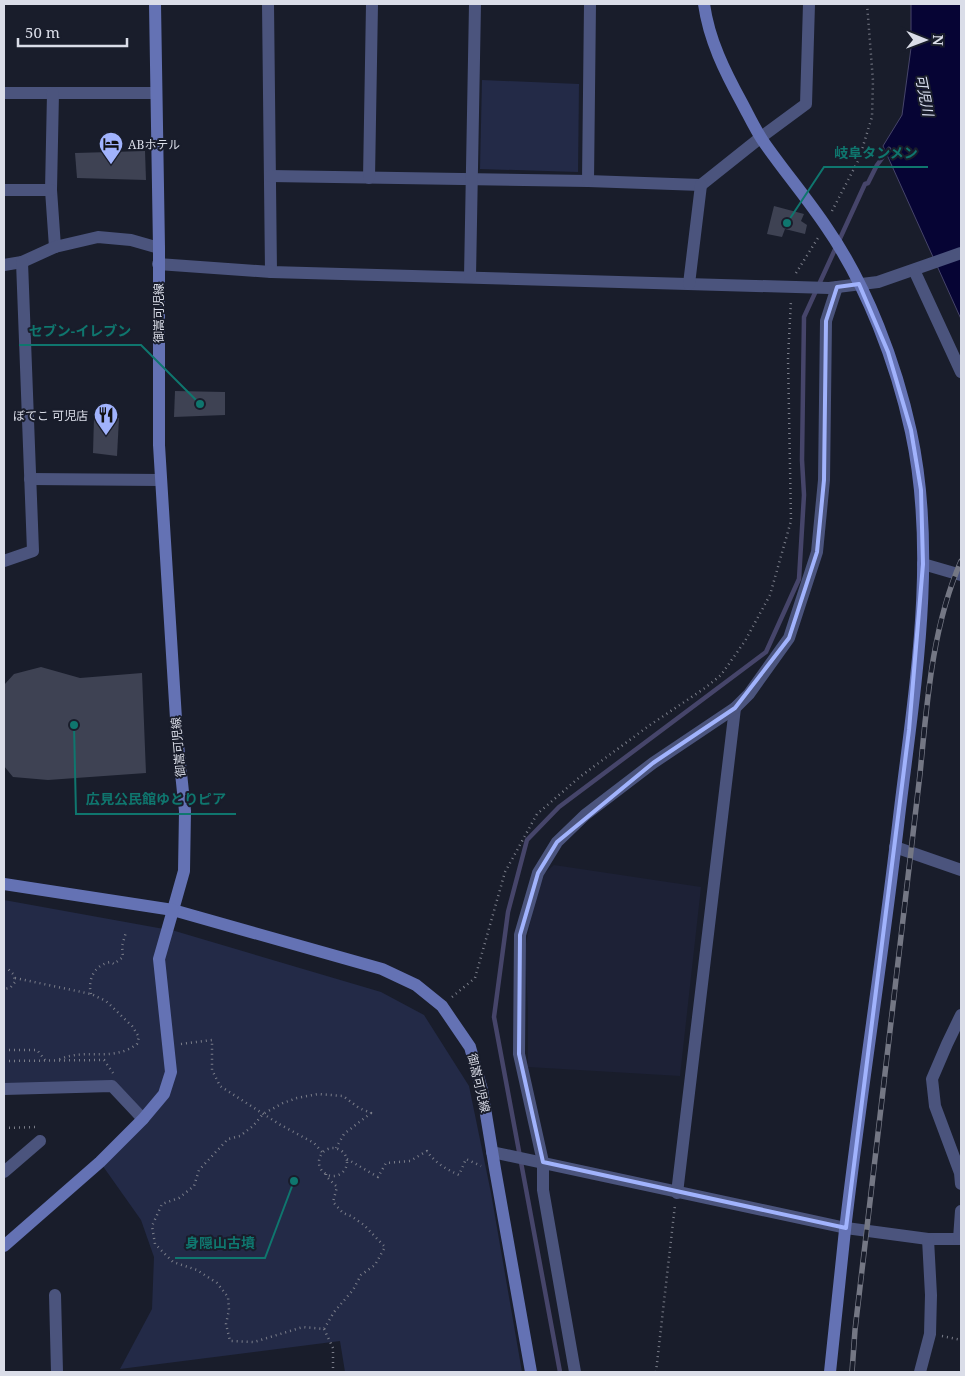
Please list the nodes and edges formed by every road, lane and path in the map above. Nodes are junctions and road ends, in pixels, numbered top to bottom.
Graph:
1 (155, 4) edge
2 (268, 4) edge
3 (372, 4) edge
4 (475, 4) edge
5 (590, 4) edge
6 (704, 4) edge
7 (809, 4) edge
8 (866, 4) edge
9 (4, 93) edge
10 (53, 93) junction
11 (156, 93) junction
12 (760, 138) junction
13 (270, 176) junction
14 (369, 178) junction
15 (473, 180) junction
16 (588, 181) junction
17 (701, 185) junction
18 (4, 190) edge
19 (51, 190) junction
20 (825, 226) junction
21 (55, 247) junction
22 (159, 248) junction
23 (961, 253) edge
24 (22, 262) junction
25 (158, 264) junction
26 (4, 266) edge
27 (920, 268) junction
28 (271, 272) junction
29 (470, 277) junction
30 (688, 284) junction
31 (859, 284) junction
32 (794, 287) junction
33 (833, 287) junction
34 (961, 372) edge
35 (30, 479) junction
36 (161, 480) junction
37 (4, 561) edge
38 (923, 564) junction
39 (961, 575) edge
40 (735, 708) junction
41 (896, 847) junction
42 (961, 870) edge
43 (4, 884) edge
44 (173, 910) junction
45 (126, 932) dead end
46 (4, 969) edge
47 (15, 978) junction
48 (4, 989) edge
49 (91, 994) junction
50 (442, 1006) junction
51 (961, 1016) edge
52 (179, 1044) dead end
53 (4, 1050) edge
54 (45, 1060) junction
55 (58, 1060) junction
56 (4, 1061) edge
57 (117, 1080) dead end
58 (4, 1088) edge
59 (263, 1114) junction
60 (143, 1119) junction
61 (4, 1128) edge
62 (40, 1140) joint
63 (336, 1148) junction
64 (492, 1152) junction
65 (322, 1153) junction
66 (348, 1159) junction
67 (542, 1162) junction
68 (495, 1169) junction
69 (4, 1172) edge
70 (326, 1174) junction
71 (961, 1184) edge
72 (676, 1193) junction
73 (961, 1211) edge
74 (846, 1228) junction
75 (928, 1239) junction
76 (960, 1239) edge
77 (4, 1246) edge
78 (55, 1295) dead end
79 (324, 1329) junction
80 (930, 1334) junction
81 (961, 1340) edge
82 (57, 1372) edge
83 (333, 1372) edge
84 (531, 1372) edge
85 (575, 1372) edge
86 (656, 1372) edge
87 (830, 1372) edge
88 (920, 1372) edge

1 - 11 street, 御嵩可児線
2 - 13 street
3 - 14 street
4 - 15 street
5 - 16 street
6 - 12 street
7 - 12 street
8 - 20 path
9 - 10 street
10 - 11 street
10 - 19 street
11 - 22 street, 御嵩可児線
12 - 17 street
12 - 20 street
13 - 14 street
13 - 28 street
14 - 15 street
15 - 16 street
15 - 29 street
16 - 17 street
17 - 30 street
18 - 19 street
19 - 21 street
20 - 31 street
20 - 32 path
21 - 22 street
21 - 24 street
22 - 25 street, 御嵩可児線
23 - 27 street
24 - 26 street
24 - 35 street
25 - 28 street
25 - 36 street, 御嵩可児線
27 - 31 street
27 - 34 street
28 - 29 street
29 - 30 street
30 - 32 street
31 - 33 street
31 - 38 street
32 - 33 street
32 - 50 path
33 - 40 street
35 - 36 street
35 - 37 street
36 - 44 street, 御嵩可児線
38 - 39 street
38 - 41 street
40 - 67 street
40 - 72 street
41 - 42 street
41 - 74 street
43 - 44 street
44 - 50 street, 御嵩可児線
44 - 60 street
45 - 49 path
46 - 47 path
47 - 48 path
47 - 49 path
49 - 55 path
50 - 64 street, 御嵩可児線
51 - 71 street
52 - 59 path
53 - 54 path
54 - 55 path
54 - 56 path
55 - 57 path
58 - 60 street
59 - 63 path
59 - 65 path
59 - 79 path
60 - 77 street
61 - 62 path
62 - 69 street
63 - 65 path
63 - 66 path
64 - 67 street
64 - 68 street, 御嵩可児線
65 - 70 path
66 - 68 path
66 - 70 path
67 - 72 street
67 - 85 street
68 - 84 street, 御嵩可児線
70 - 79 path
72 - 74 street
72 - 86 path
73 - 76 street
74 - 75 street
74 - 87 street
75 - 76 street
75 - 80 street
78 - 82 street
79 - 83 path
80 - 81 path
80 - 88 street

